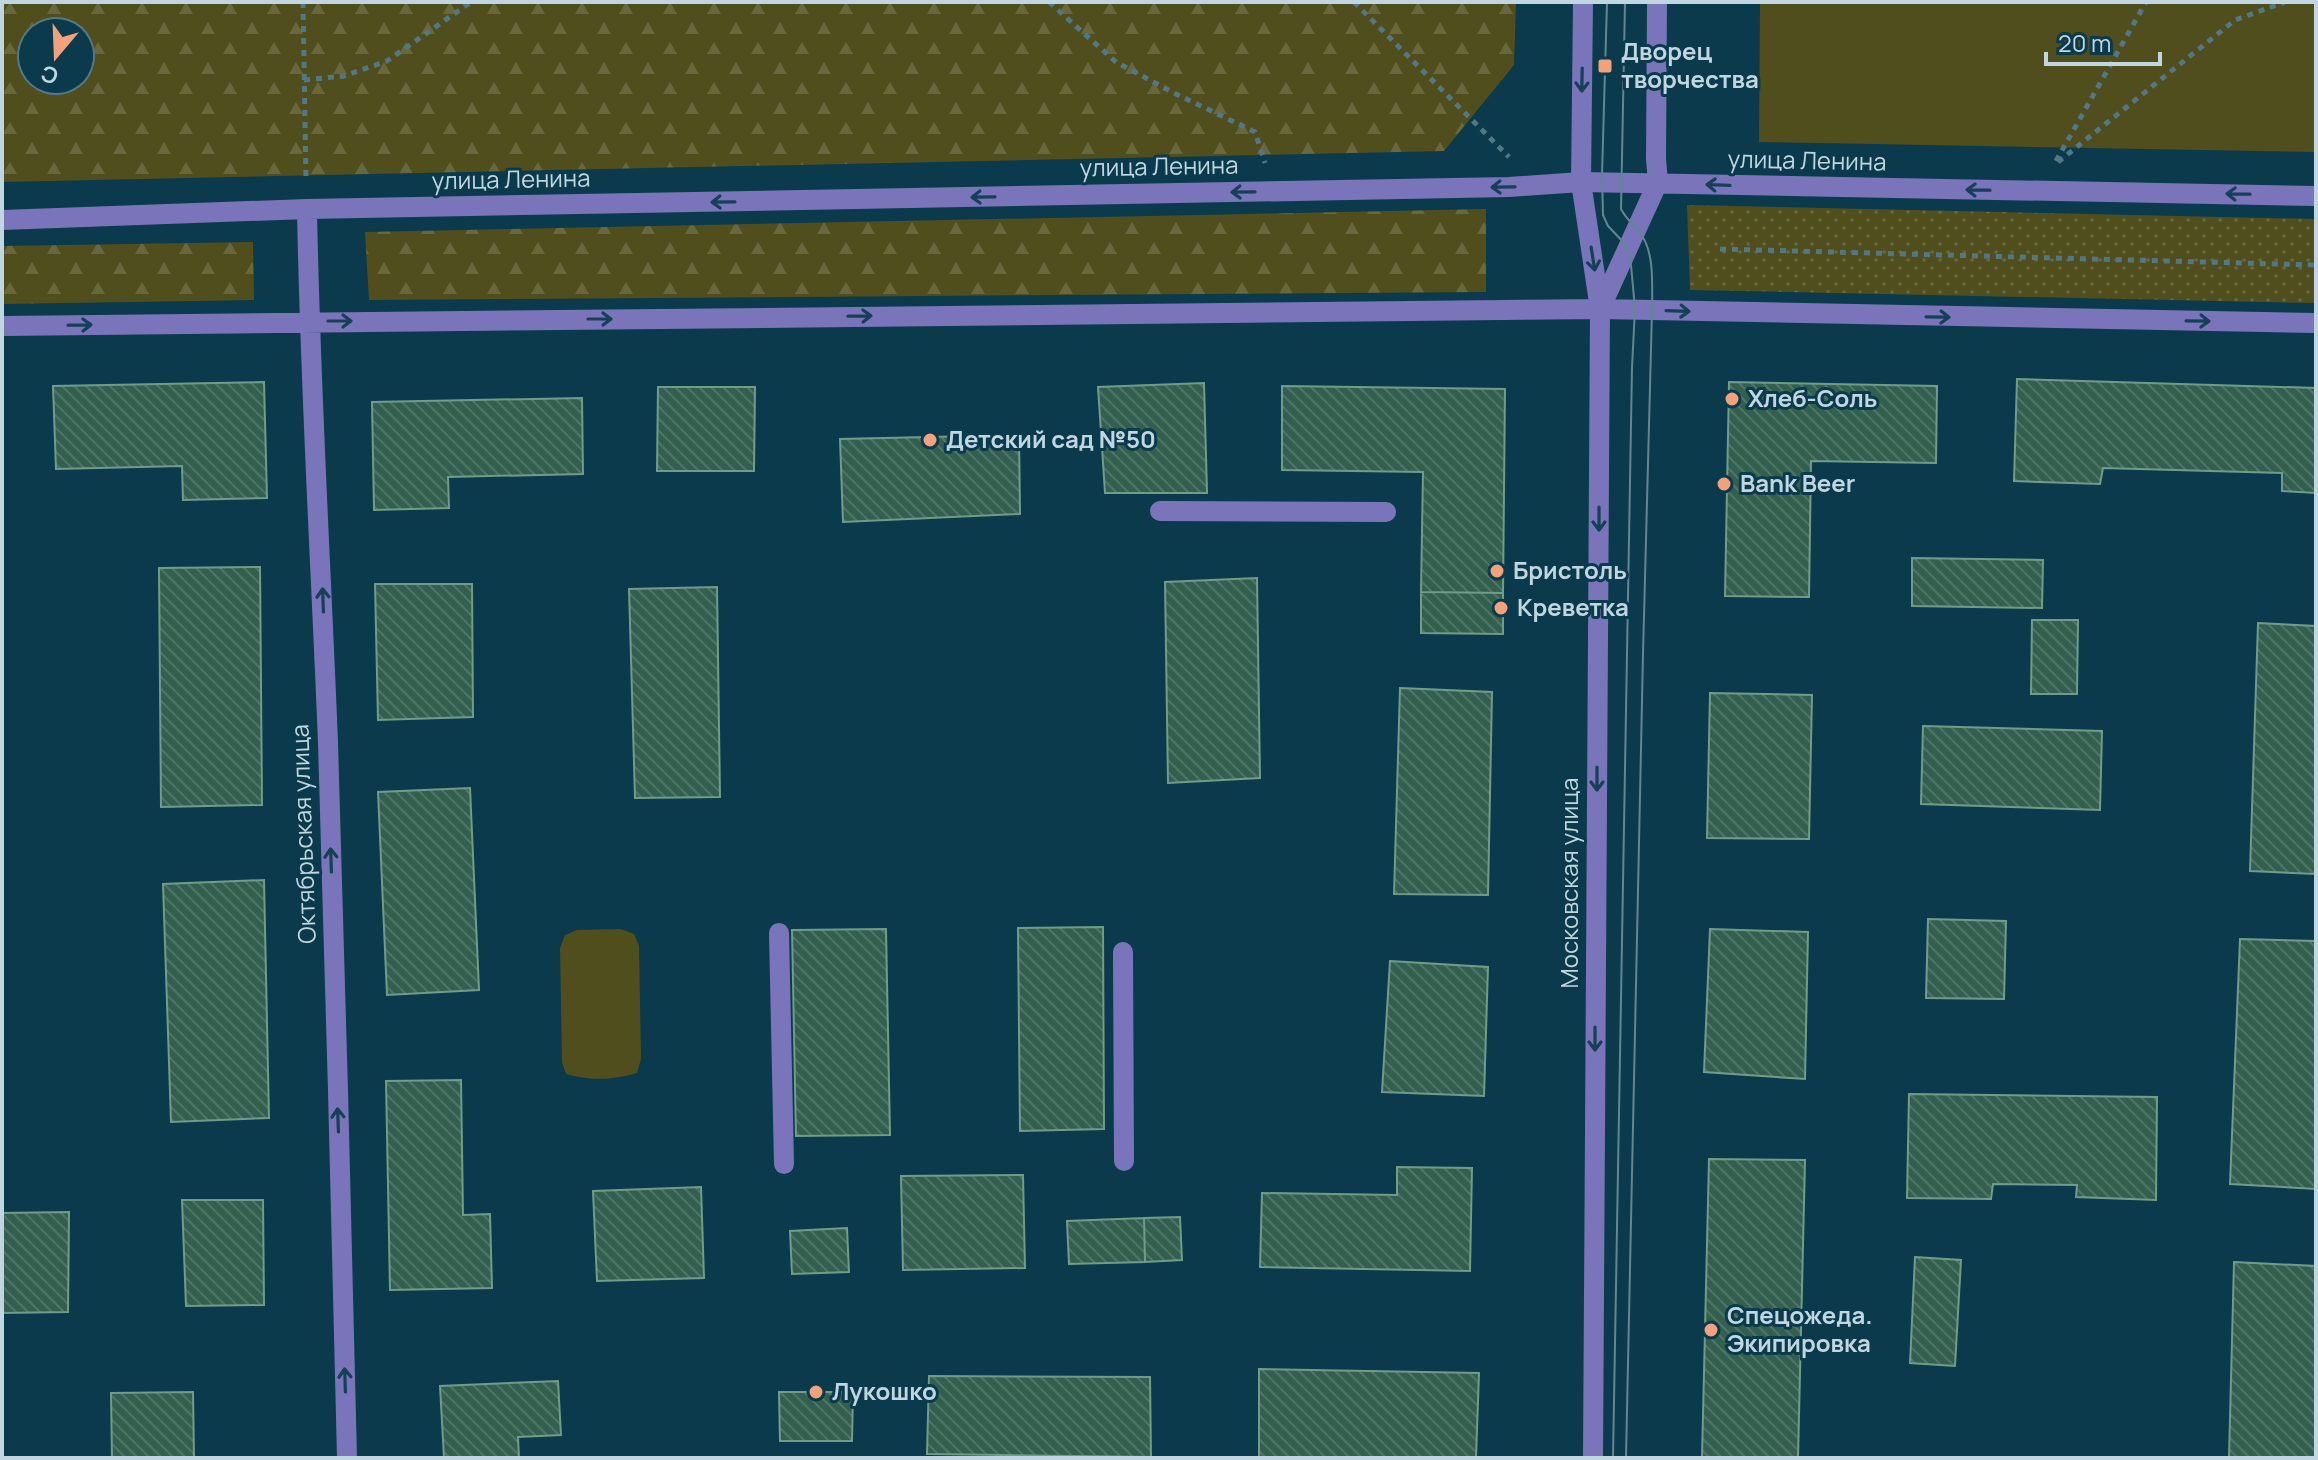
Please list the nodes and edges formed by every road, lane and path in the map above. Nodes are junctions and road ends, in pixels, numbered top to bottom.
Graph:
1 (303, 2) edge
2 (471, 2) edge
3 (1049, 2) edge
4 (1354, 2) edge
5 (1583, 2) edge
6 (1657, 2) edge
7 (2146, 2) edge
8 (2285, 2) edge
9 (304, 80) junction
10 (1510, 158) dead end
11 (1265, 164) dead end
12 (1581, 182) junction
13 (1658, 182) junction
14 (2316, 196) edge
15 (307, 209) junction
16 (2, 220) edge
17 (1720, 249) dead end
18 (2316, 265) edge
19 (1600, 309) junction
20 (309, 321) junction
21 (2316, 323) edge
22 (2, 326) edge
23 (1160, 511) dead end
24 (1386, 512) dead end
25 (779, 933) dead end
26 (1123, 952) dead end
27 (1124, 1161) dead end
28 (784, 1164) dead end
29 (347, 1458) edge
30 (1593, 1458) edge

1 - 9 path
2 - 9 path
3 - 11 path
4 - 10 path
5 -> 12 street, Московская улица
6 - 13 street, Московская улица
7 - 8 path
9 - 15 path
12 - 13 street, улица Ленина
12 -> 15 street, улица Ленина
12 -> 19 street, Московская улица
14 -> 13 street, улица Ленина
13 - 19 street, Московская улица
15 - 16 street, улица Ленина
15 - 20 street, Октябрьская улица
17 - 18 path
20 -> 19 street
19 -> 21 street
19 -> 30 street, Московская улица
22 -> 20 street
29 -> 20 street, Октябрьская улица
23 - 24 street
25 - 28 street
26 - 27 street

